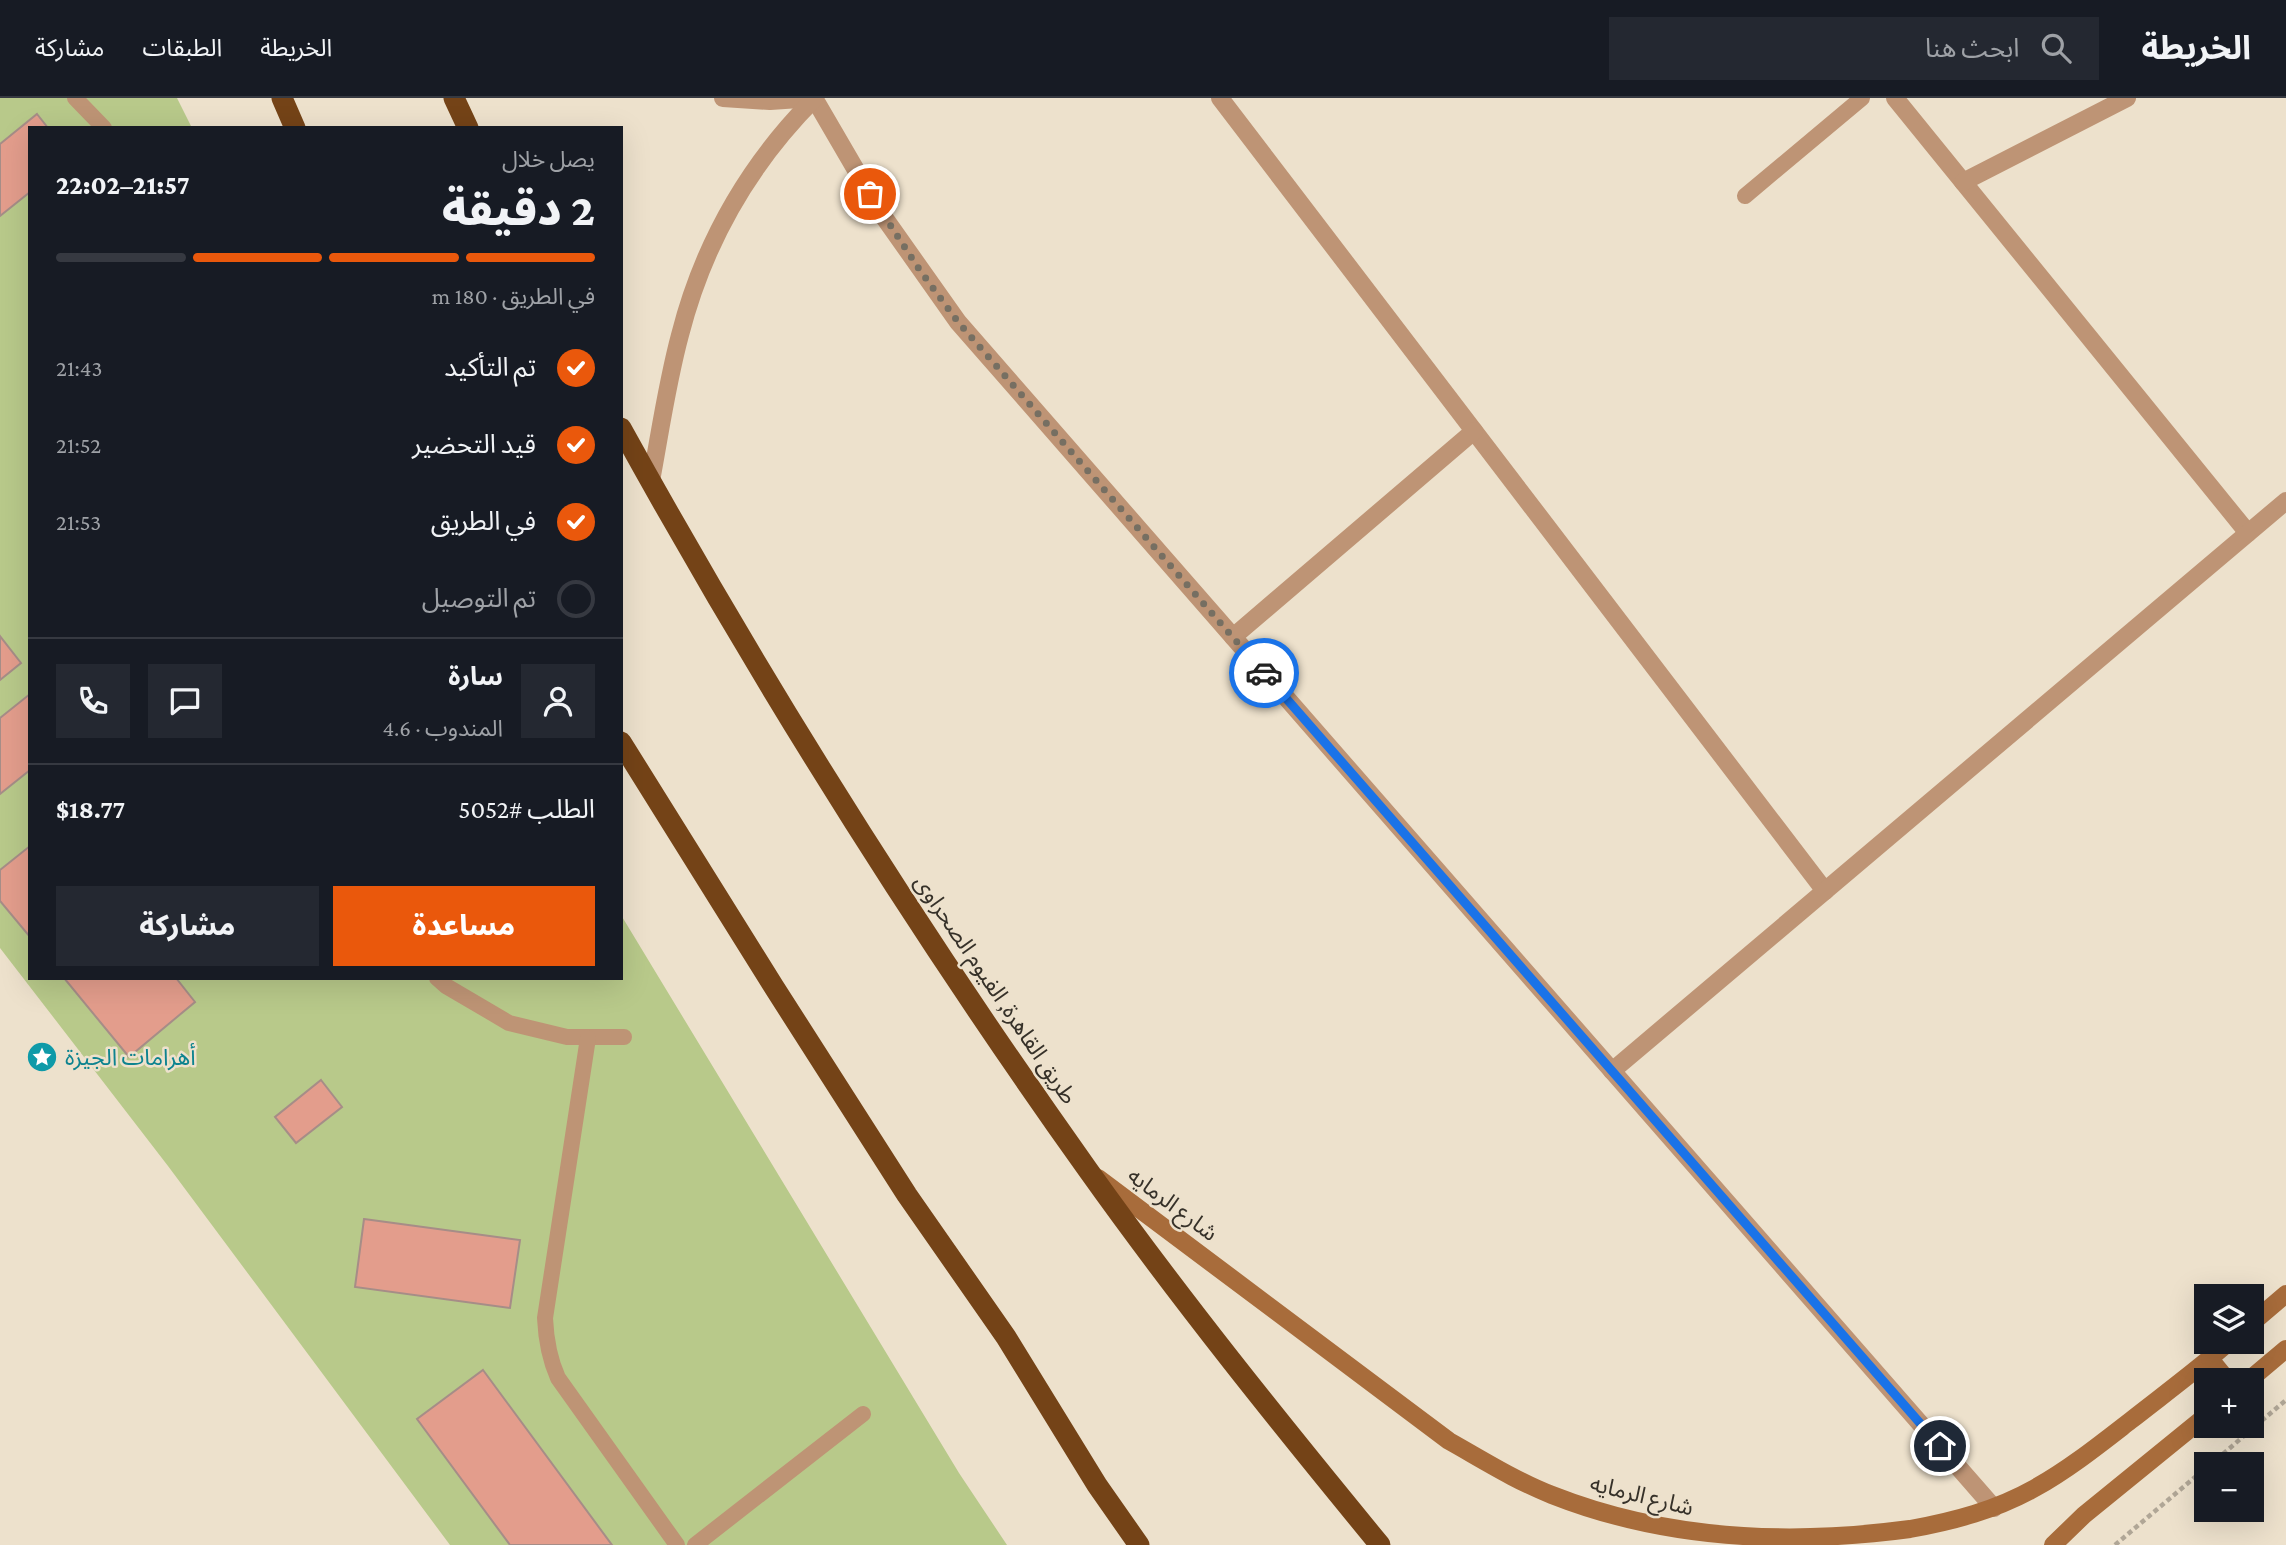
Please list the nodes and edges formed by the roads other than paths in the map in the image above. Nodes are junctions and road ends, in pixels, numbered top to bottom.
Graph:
1 (75, 98) edge
2 (282, 98) edge
3 (454, 98) edge
4 (723, 98) edge
5 (814, 98) edge
6 (1220, 98) edge
7 (1862, 98) edge
8 (1895, 98) edge
9 (2127, 98) edge
10 (102, 126) edge
11 (294, 126) edge
12 (467, 126) edge
13 (1963, 182) junction
14 (1745, 196) dead end
15 (1474, 431) junction
16 (623, 432) edge
17 (651, 481) junction
18 (2286, 501) edge
19 (2248, 533) junction
20 (1233, 637) junction
21 (623, 745) edge
22 (1825, 891) junction
23 (439, 980) edge
24 (624, 1037) dead end
25 (588, 1038) junction
26 (1612, 1071) junction
27 (1088, 1171) junction
28 (2286, 1294) edge
29 (2264, 1313) edge
30 (2286, 1349) edge
31 (2216, 1354) edge
32 (2210, 1359) junction
33 (2217, 1368) edge
34 (2263, 1368) edge
35 (863, 1415) dead end
36 (2194, 1426) edge
37 (1994, 1508) junction
38 (677, 1545) edge
39 (695, 1545) edge
40 (1139, 1545) edge
41 (1380, 1545) edge
42 (2053, 1545) edge

1 - 10 lane
2 - 11 highway
3 - 12 highway
4 - 5 street
5 - 17 street
5 - 20 street
6 - 15 street
7 - 14 lane
8 - 13 street
9 - 13 street
13 - 19 street
15 - 20 street
15 - 22 street
16 - 17 highway, طريق القاهرة, الفيوم الصحراوى
17 - 27 highway, طريق القاهرة, الفيوم الصحراوى
18 - 19 street
19 - 22 street
20 - 26 street
21 - 40 highway
22 - 26 street
23 - 25 lane
24 - 25 lane
25 - 38 lane
26 - 37 street
27 - 37 street, شارع الرمايه
27 - 41 highway, طريق القاهرة, الفيوم الصحراوى
28 - 29 street
30 - 34 street
31 - 32 street, شارع الرمايه
32 - 33 street
32 - 37 street, شارع الرمايه
35 - 39 lane
36 - 42 street

